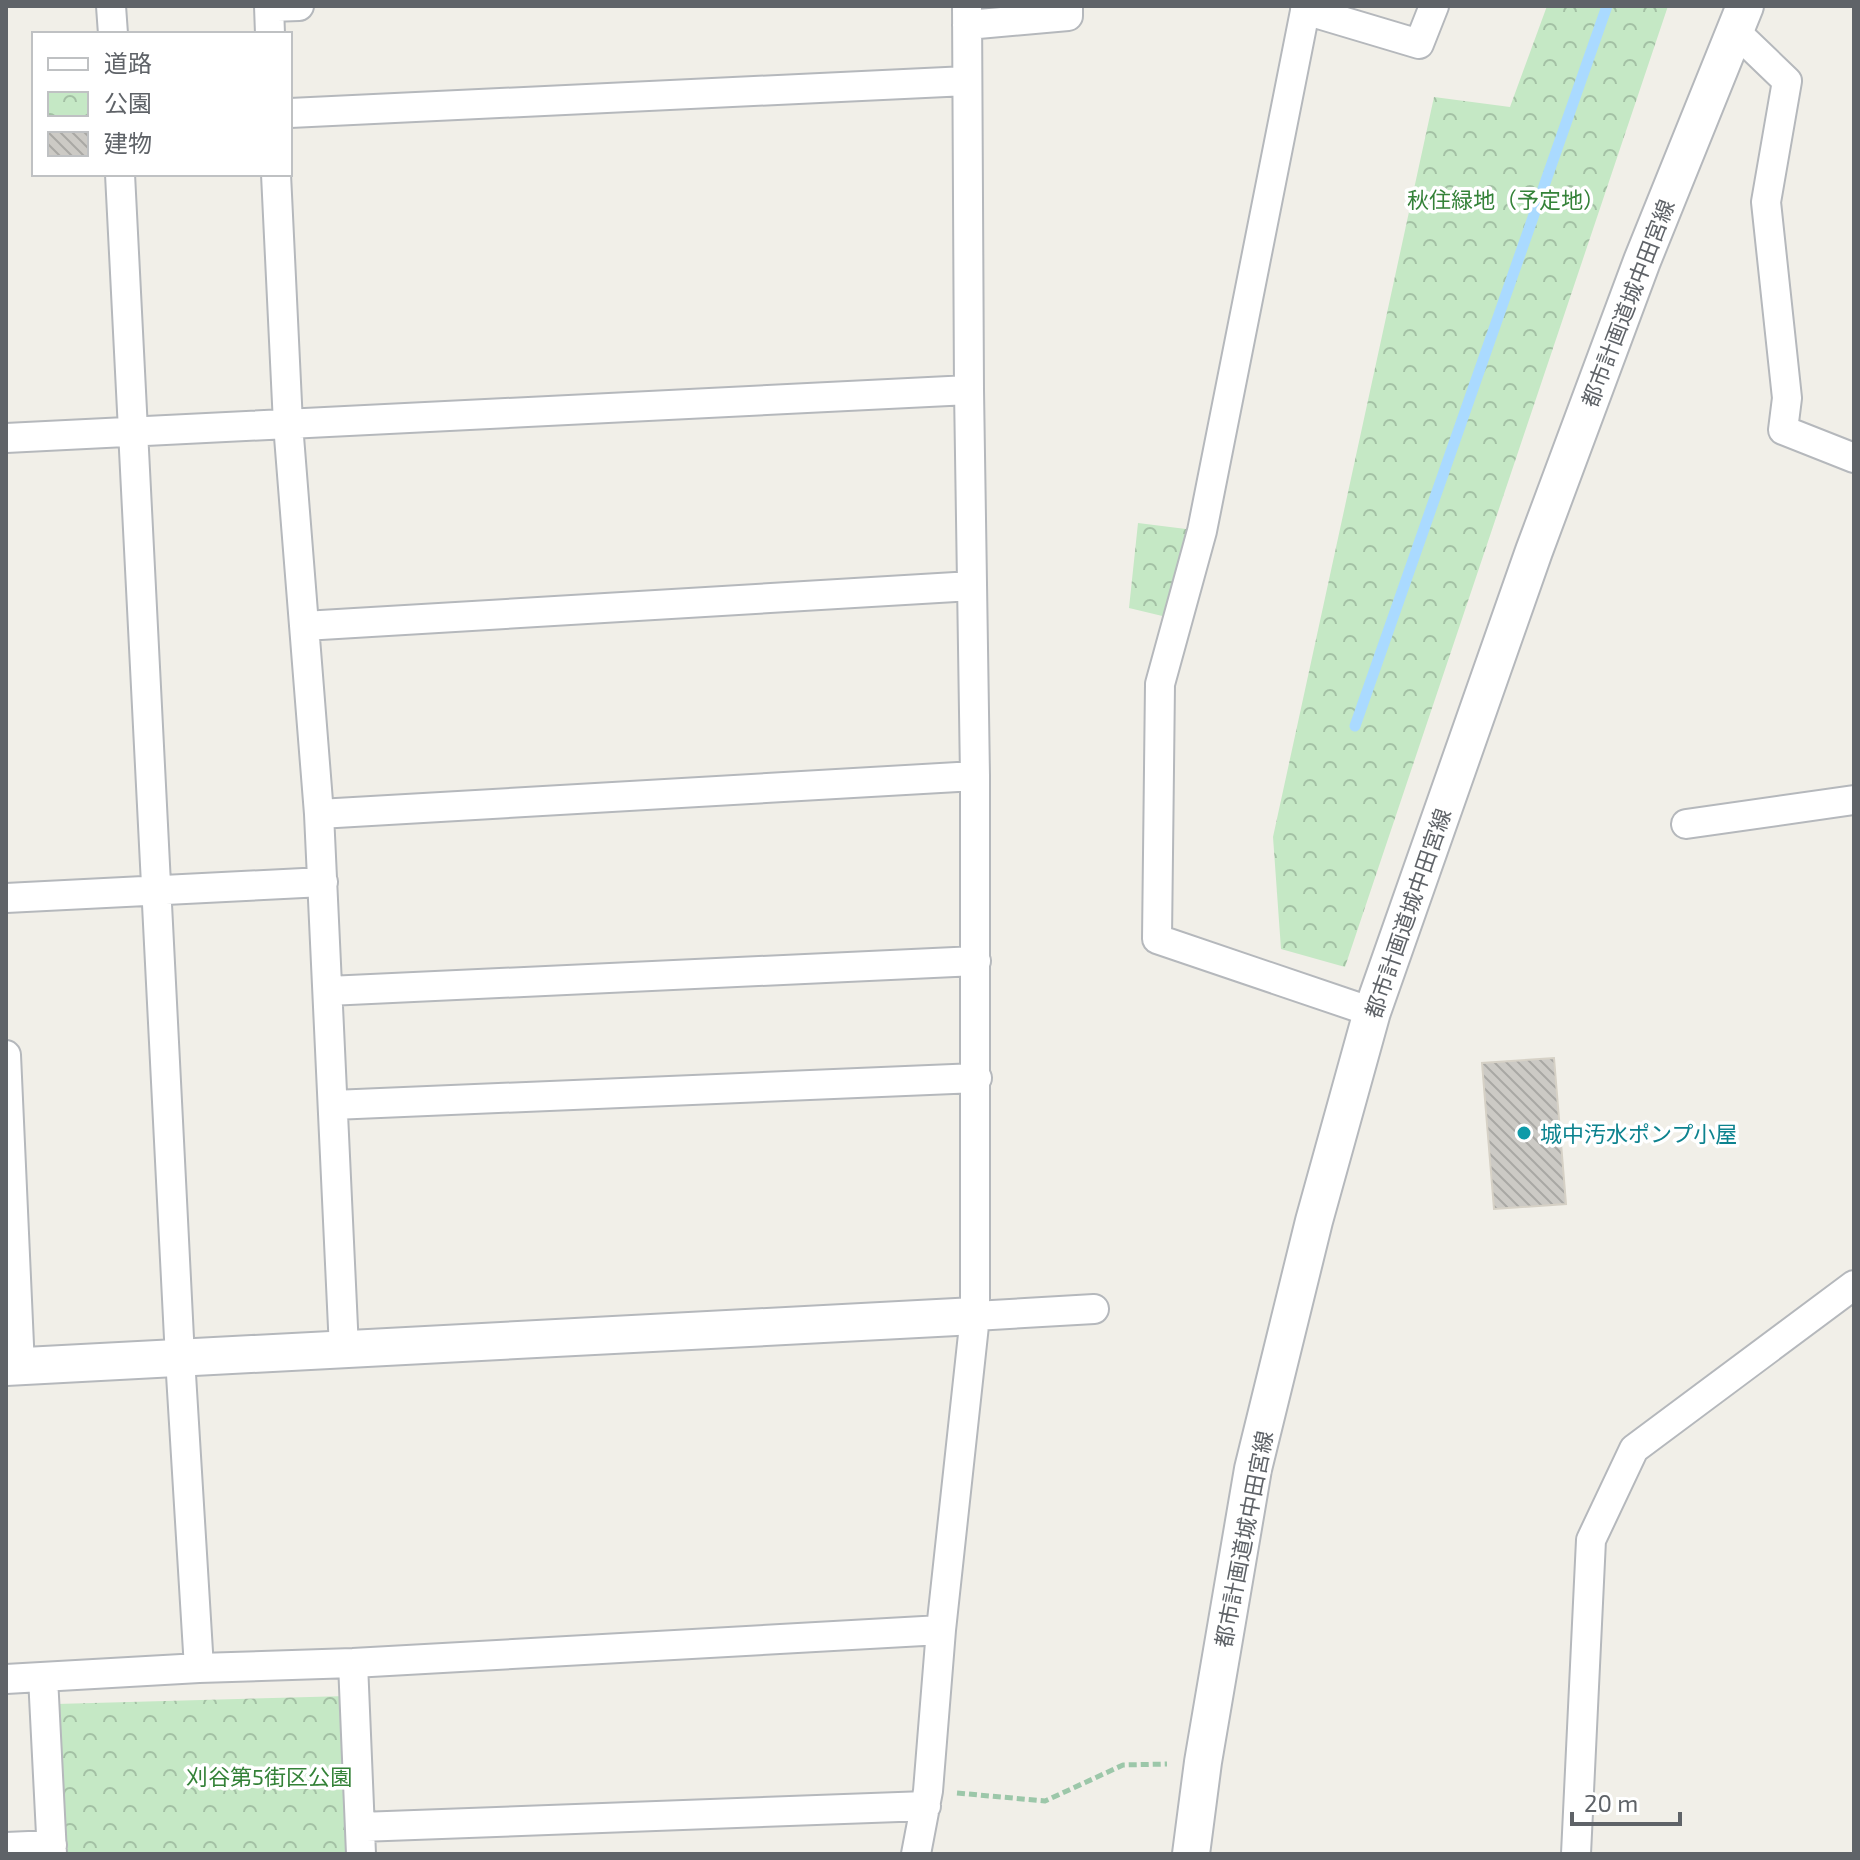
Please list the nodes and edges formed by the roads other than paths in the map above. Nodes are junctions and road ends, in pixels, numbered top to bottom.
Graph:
1 (111, 6) edge
2 (299, 6) edge
3 (1068, 6) edge
4 (1434, 6) edge
5 (1306, 8) edge
6 (967, 15) edge
7 (270, 16) edge
8 (1740, 18) edge
9 (113, 32) edge
10 (967, 81) junction
11 (292, 113) edge
12 (120, 176) edge
13 (276, 176) edge
14 (969, 390) junction
15 (288, 424) junction
16 (133, 432) junction
17 (6, 438) edge
18 (1854, 458) edge
19 (972, 586) junction
20 (304, 626) junction
21 (975, 776) junction
22 (1854, 800) edge
23 (319, 814) junction
24 (1686, 824) dead end
25 (323, 882) junction
26 (156, 893) junction
27 (6, 898) edge
28 (976, 961) junction
29 (328, 991) junction
30 (1372, 1012) junction
31 (6, 1055) edge
32 (977, 1078) junction
33 (333, 1105) junction
34 (1854, 1285) edge
35 (1094, 1309) dead end
36 (975, 1316) junction
37 (344, 1349) junction
38 (180, 1358) junction
39 (13, 1367) edge
40 (941, 1630) junction
41 (353, 1663) junction
42 (199, 1668) junction
43 (43, 1677) junction
44 (6, 1679) edge
45 (927, 1798) junction
46 (360, 1841) edge
47 (6, 1847) edge
48 (52, 1850) edge
49 (916, 1854) edge
50 (1191, 1854) edge
51 (1576, 1854) edge

1 - 9 street
2 - 7 street
3 - 6 street
4 - 5 street
5 - 30 street
6 - 10 street
8 - 18 street
8 - 30 street, 都市計画道城中田宮線
10 - 11 street
10 - 14 street
12 - 16 street
13 - 15 street
14 - 15 street
14 - 19 street
15 - 16 street
15 - 20 street
16 - 17 street
16 - 26 street
19 - 20 street
19 - 21 street
20 - 23 street
21 - 23 street
21 - 28 street
22 - 24 street
23 - 25 street
25 - 26 street
25 - 29 street
26 - 27 street
26 - 38 street
28 - 29 street
28 - 32 street
29 - 33 street
30 - 50 street, 都市計画道城中田宮線
31 - 39 street
32 - 33 street
32 - 36 street
33 - 37 street
34 - 51 street
35 - 36 street
36 - 37 street
36 - 40 street
37 - 38 street
38 - 39 street
38 - 42 street
40 - 41 street
40 - 45 street
41 - 42 street
41 - 46 street
42 - 43 street
43 - 44 street
43 - 48 street
45 - 46 street
45 - 49 street
47 - 48 street

